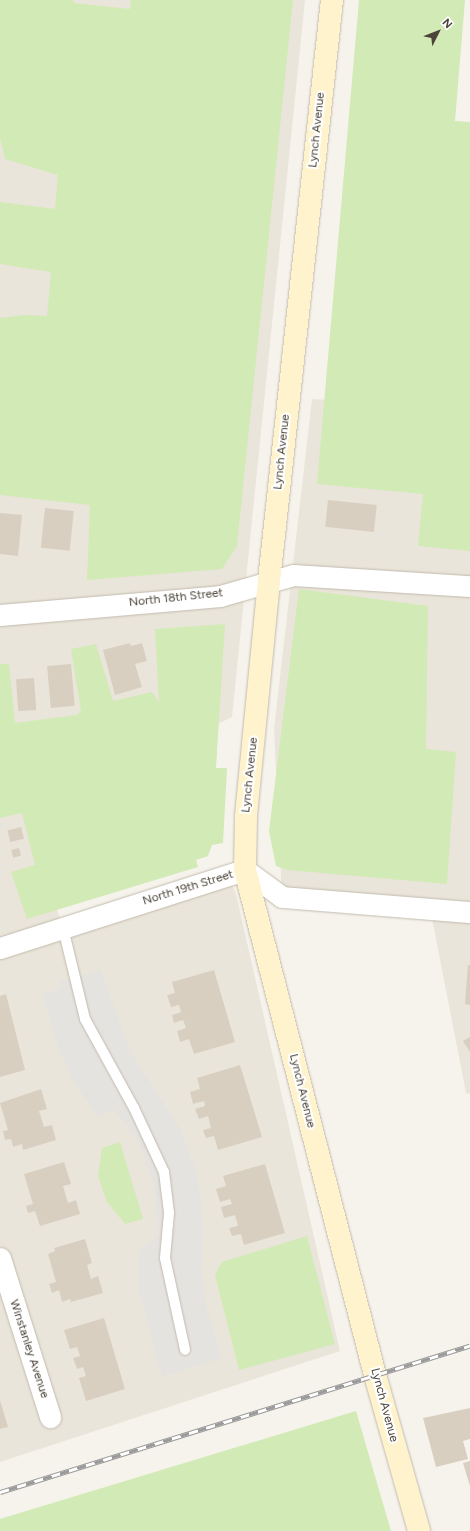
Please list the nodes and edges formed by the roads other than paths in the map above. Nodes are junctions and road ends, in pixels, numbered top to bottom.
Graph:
1 (332, 0) edge
2 (269, 581) junction
3 (470, 586) edge
4 (0, 615) edge
5 (245, 870) junction
6 (470, 912) edge
7 (63, 928) junction
8 (0, 948) edge
9 (0, 1258) edge
10 (185, 1350) dead end
11 (50, 1417) dead end
12 (419, 1531) edge

1 - 2 street, Lynch Avenue
2 - 3 street, North 18th Street
2 - 4 street, North 18th Street
2 - 5 street, Lynch Avenue
5 - 6 street, North 19th Street
5 - 7 street, North 19th Street
5 - 12 street, Lynch Avenue
7 - 8 street, North 19th Street
7 - 10 lane
9 - 11 street, Winstanley Avenue

